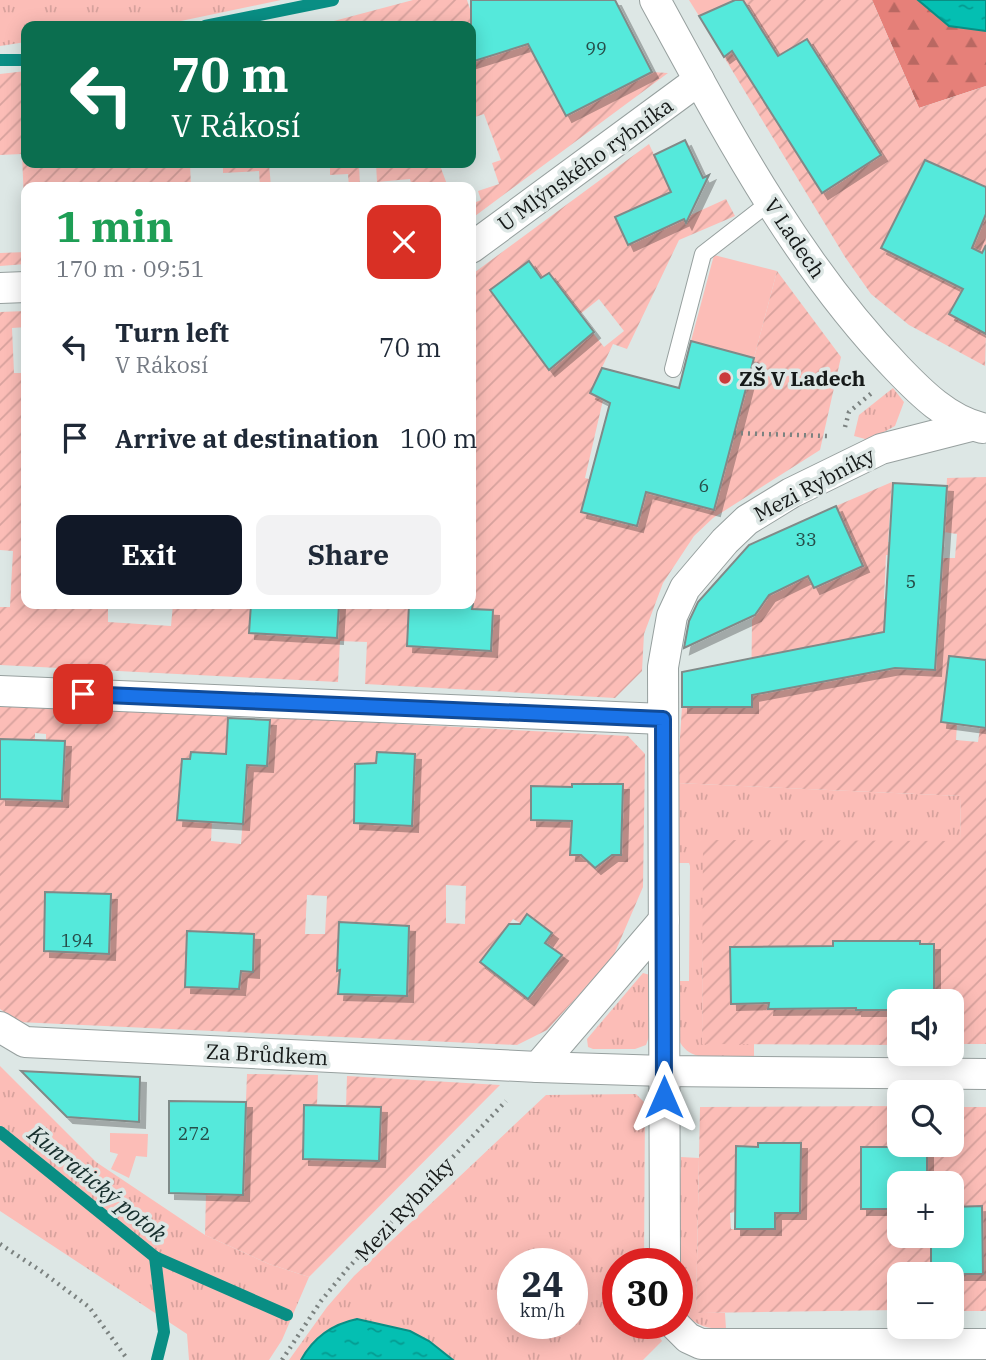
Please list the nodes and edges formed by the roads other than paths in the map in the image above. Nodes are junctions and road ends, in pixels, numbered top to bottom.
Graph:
1 (655, 0) edge
2 (699, 80) junction
3 (770, 202) junction
4 (476, 243) edge
5 (21, 287) edge
6 (0, 288) edge
7 (673, 369) dead end
8 (978, 428) edge
9 (0, 691) edge
10 (663, 719) junction
11 (664, 920) junction
12 (0, 1027) edge
13 (538, 1067) junction
14 (664, 1071) junction
15 (986, 1074) edge
16 (665, 1248) edge
17 (690, 1339) edge
18 (986, 1344) edge

1 - 2 street, V Ladech
2 - 3 street, V Ladech
2 - 4 street, U Mlýnského rybníka
3 - 7 lane
3 - 8 street, V Ladech
5 - 6 street
8 - 10 street, Mezi Rybníky
9 - 10 street
10 - 11 street, Mezi Rybníky
11 - 13 street
11 - 14 street, Mezi Rybníky
12 - 13 street, Za Brůdkem
13 - 14 street
14 - 15 street
14 - 16 street, Mezi Rybníky
17 - 18 street

